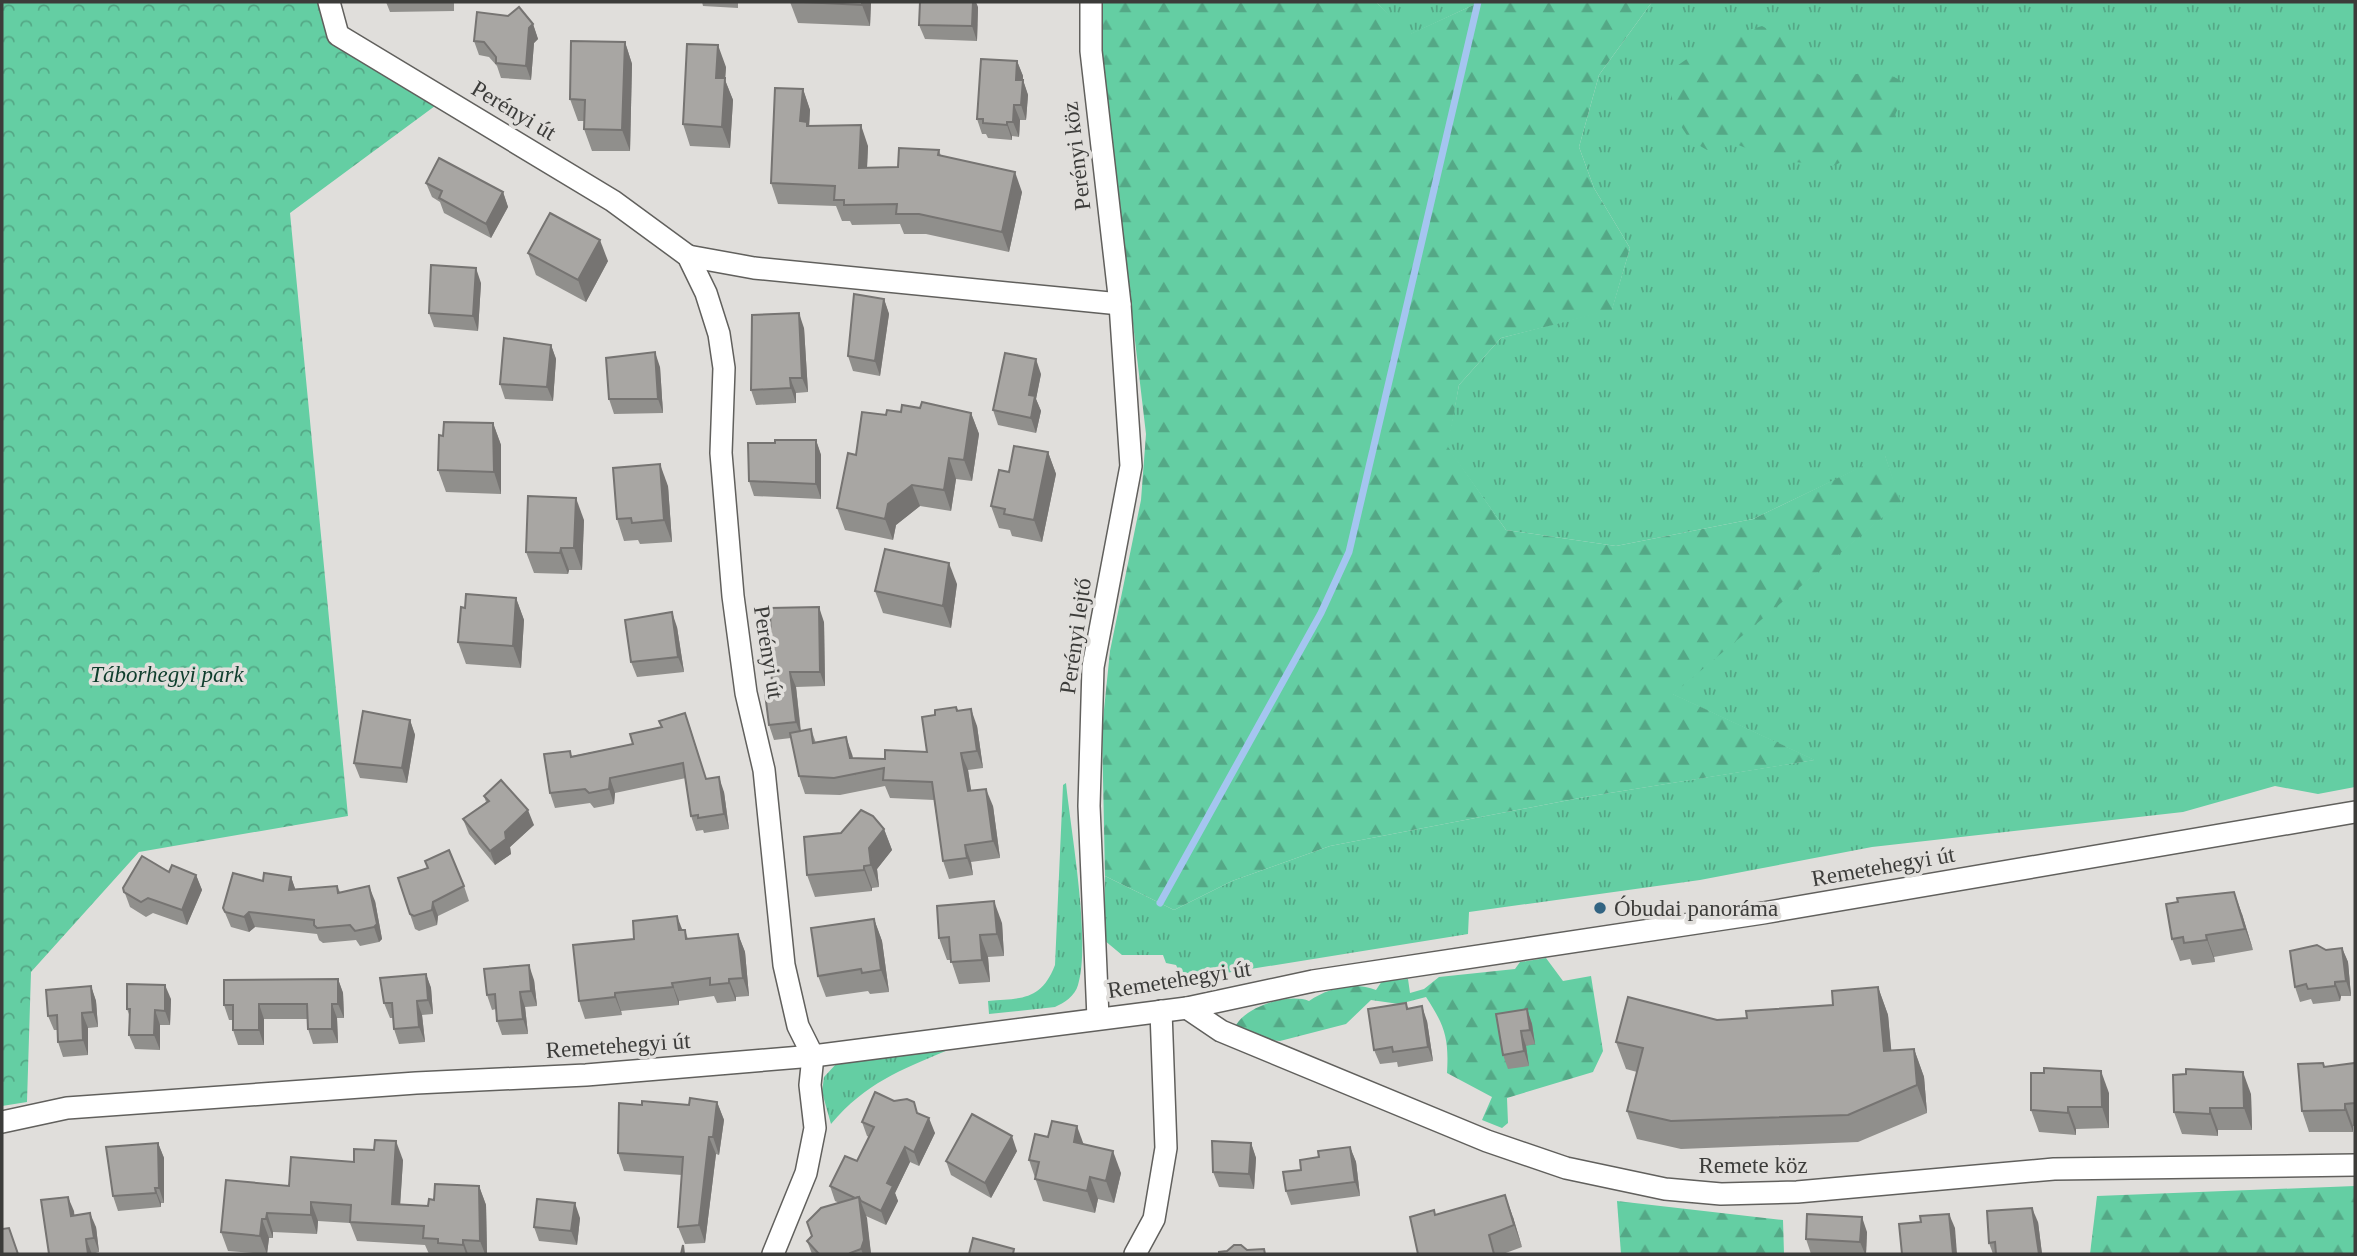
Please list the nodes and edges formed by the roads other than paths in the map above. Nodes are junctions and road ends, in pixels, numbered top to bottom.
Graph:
1 (329, 2) edge
2 (1091, 2) edge
3 (688, 256) junction
4 (1120, 304) junction
5 (2355, 812) edge
6 (1186, 1008) junction
7 (1161, 1011) junction
8 (1098, 1018) junction
9 (813, 1056) junction
10 (2, 1122) edge
11 (2355, 1165) edge
12 (773, 1254) edge
13 (1135, 1254) edge

1 - 3 street, Perényi út
2 - 4 street, Perényi köz
3 - 4 street, Perényi út
3 - 9 street, Perényi út
4 - 8 street, Perényi lejtő
5 - 6 street, Remetehegyi út
6 - 7 street, Remetehegyi út
6 - 11 street, Remete köz
7 - 8 street, Remetehegyi út
7 - 13 street
8 - 9 street, Remetehegyi út
9 - 10 street, Remetehegyi út
9 - 12 street

